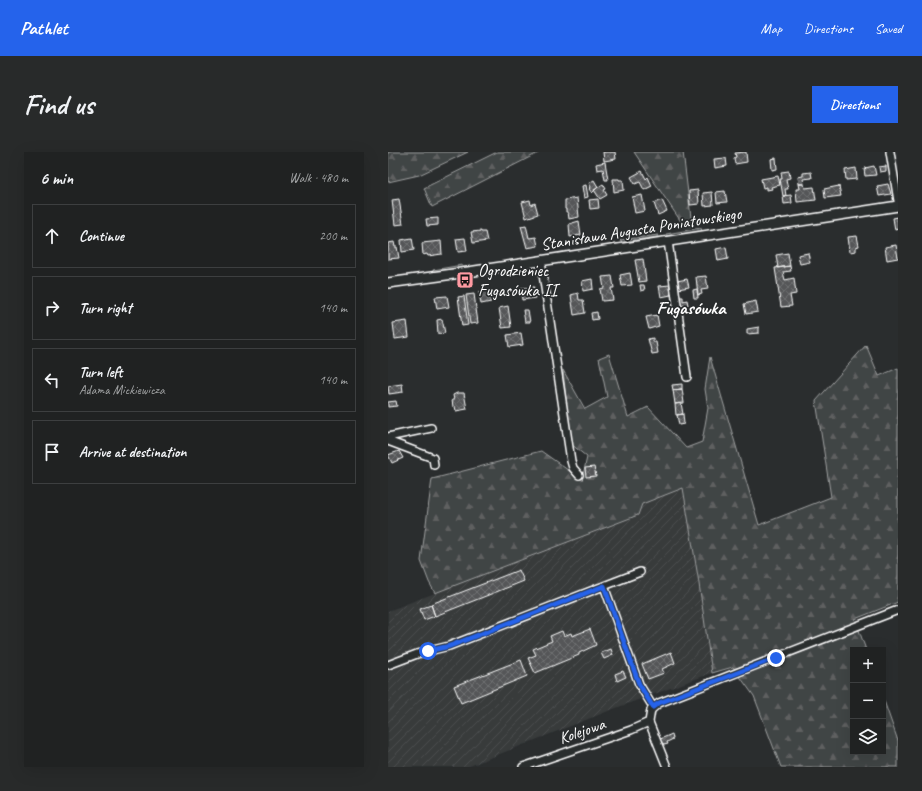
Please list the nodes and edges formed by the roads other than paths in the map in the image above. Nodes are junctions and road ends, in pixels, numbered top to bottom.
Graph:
1 (890, 152) edge
2 (898, 201) edge
3 (898, 206) edge
4 (668, 241) junction
5 (541, 261) junction
6 (388, 283) edge
7 (687, 377) dead end
8 (430, 428) dead end
9 (388, 437) edge
10 (388, 441) edge
11 (434, 465) dead end
12 (579, 475) dead end
13 (640, 572) dead end
14 (604, 586) junction
15 (898, 610) edge
16 (388, 665) edge
17 (653, 707) junction
18 (649, 722) junction
19 (523, 767) edge
20 (667, 767) edge

1 - 2 street
3 - 4 main road, Stanisława Augusta Poniatowskiego
4 - 5 main road, Stanisława Augusta Poniatowskiego
4 - 7 street
5 - 6 main road, Stanisława Augusta Poniatowskiego
5 - 12 street
8 - 9 street
10 - 11 street
13 - 14 street
14 - 16 street
14 - 17 street
15 - 17 street
17 - 18 street
18 - 19 street, Kolejowa
18 - 20 street

